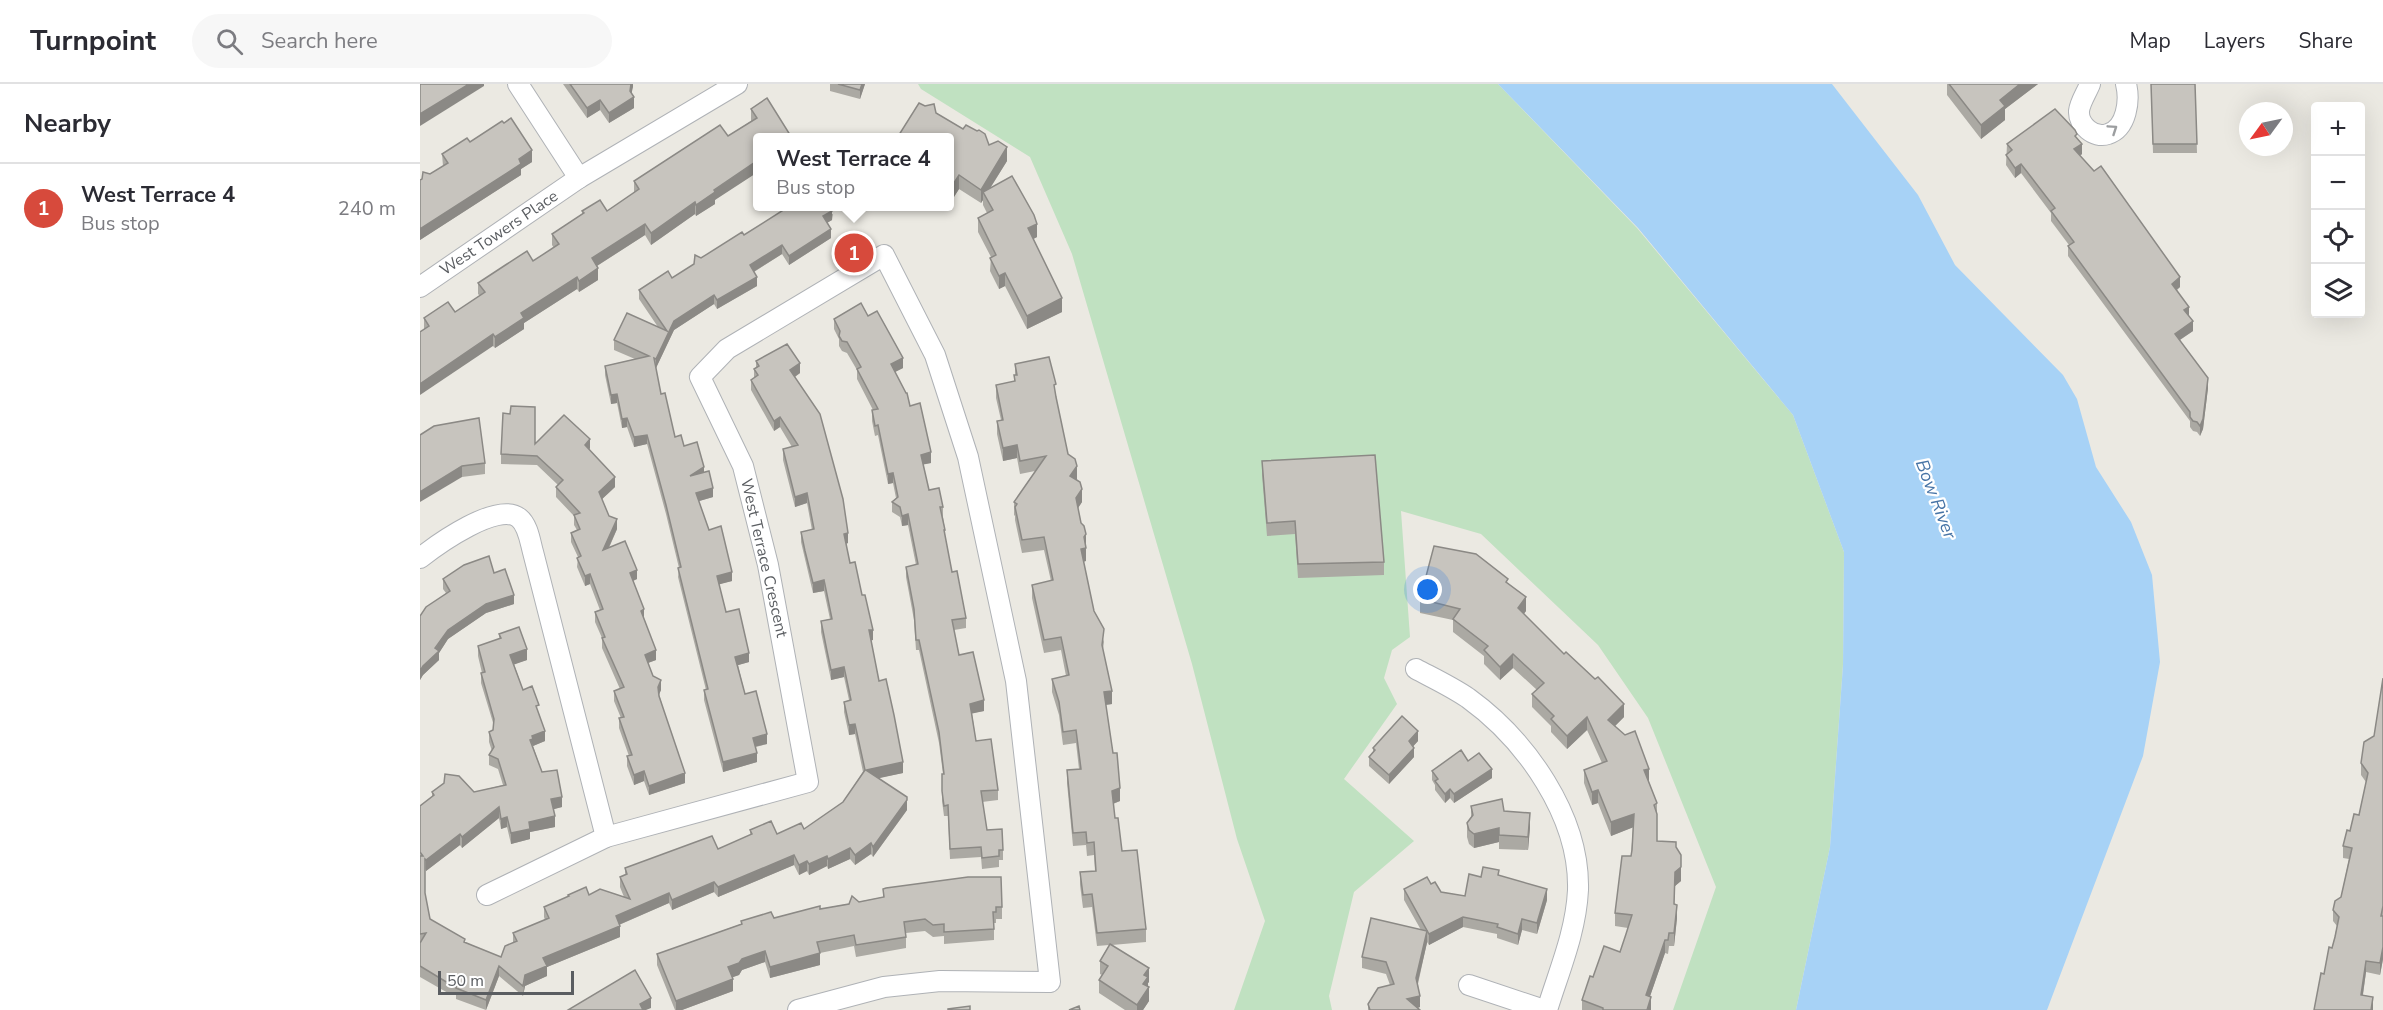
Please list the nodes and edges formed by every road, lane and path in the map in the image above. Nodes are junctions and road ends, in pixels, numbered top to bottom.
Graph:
1 (518, 84) edge
2 (737, 84) edge
3 (2090, 84) edge
4 (2126, 84) edge
5 (579, 178) junction
6 (420, 287) edge
7 (420, 558) edge
8 (1416, 669) dead end
9 (606, 837) junction
10 (488, 896) dead end
11 (1469, 985) dead end
12 (798, 1010) edge
13 (1545, 1010) edge

1 - 5 street
2 - 5 street, West Towers Place
3 -> 4 street
5 - 6 street, West Towers Place
7 - 9 street
8 - 13 street
9 - 10 street
9 - 12 street, West Terrace Crescent
11 - 13 street

